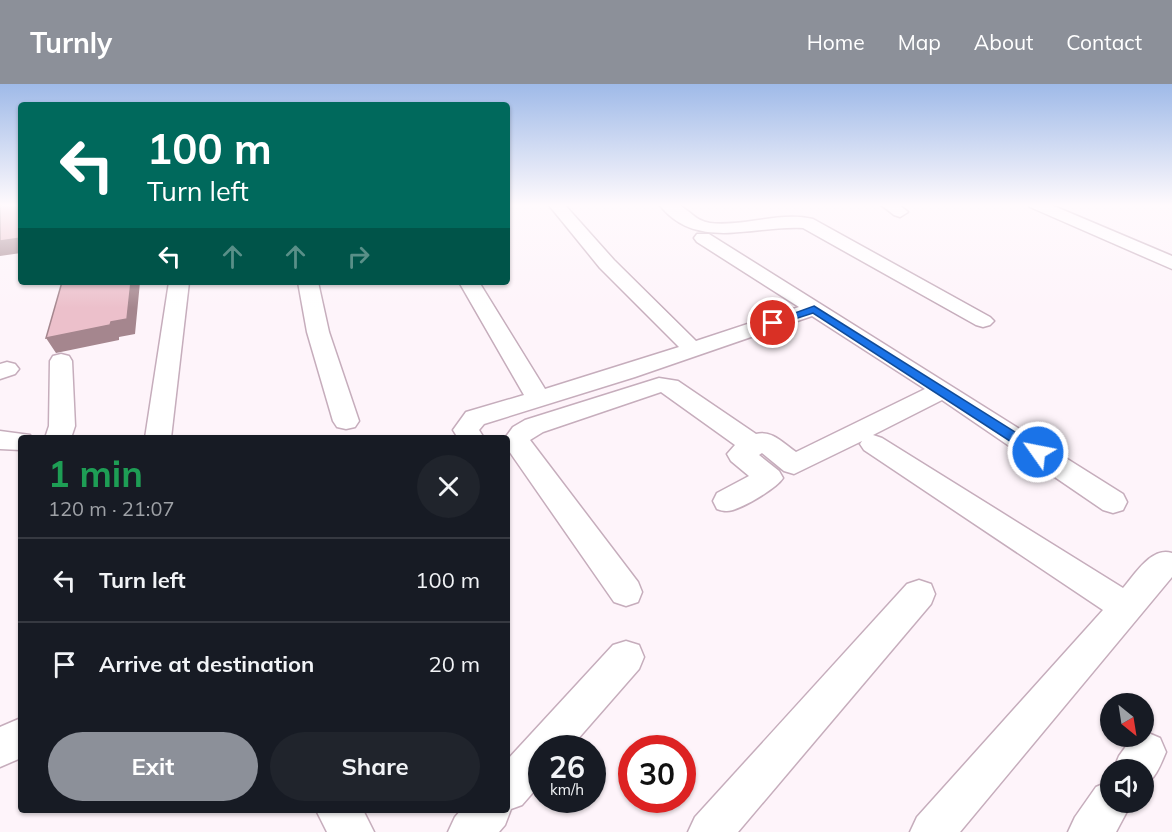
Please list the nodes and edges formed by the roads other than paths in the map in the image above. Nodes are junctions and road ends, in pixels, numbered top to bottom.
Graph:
1 (586, 239) edge
2 (704, 239) edge
3 (836, 239) edge
4 (1116, 239) edge
5 (1172, 263) edge
6 (179, 285) edge
7 (309, 285) edge
8 (471, 285) edge
9 (814, 309) junction
10 (983, 321) dead end
11 (686, 342) dead end
12 (61, 362) dead end
13 (943, 390) junction
14 (539, 399) junction
15 (346, 421) dead end
16 (59, 435) edge
17 (158, 435) edge
18 (469, 435) edge
19 (0, 440) edge
20 (18, 441) edge
21 (873, 444) dead end
22 (753, 446) junction
23 (727, 501) dead end
24 (1113, 502) dead end
25 (1165, 563) dead end
26 (626, 592) dead end
27 (919, 594) dead end
28 (1126, 607) junction
29 (626, 657) dead end
30 (556, 735) edge
31 (18, 739) edge
32 (0, 747) edge
33 (528, 767) edge
34 (510, 787) edge
35 (339, 813) edge
36 (487, 813) edge
37 (1103, 813) edge
38 (352, 832) edge
39 (470, 832) edge
40 (710, 832) edge
41 (932, 832) edge
42 (1090, 832) edge

1 - 11 street
2 - 9 street
3 - 10 street
4 - 5 street
6 - 17 street
7 - 15 street
8 - 14 street
9 - 13 street
9 - 14 street
12 - 16 street
13 - 22 street
13 - 24 street
14 - 18 street
19 - 20 street
21 - 28 street
22 - 23 street
22 - 26 street
25 - 28 street
27 - 40 street
28 - 41 street
29 - 30 street
31 - 32 street
33 - 34 street
35 - 38 street
36 - 39 street
37 - 42 street

